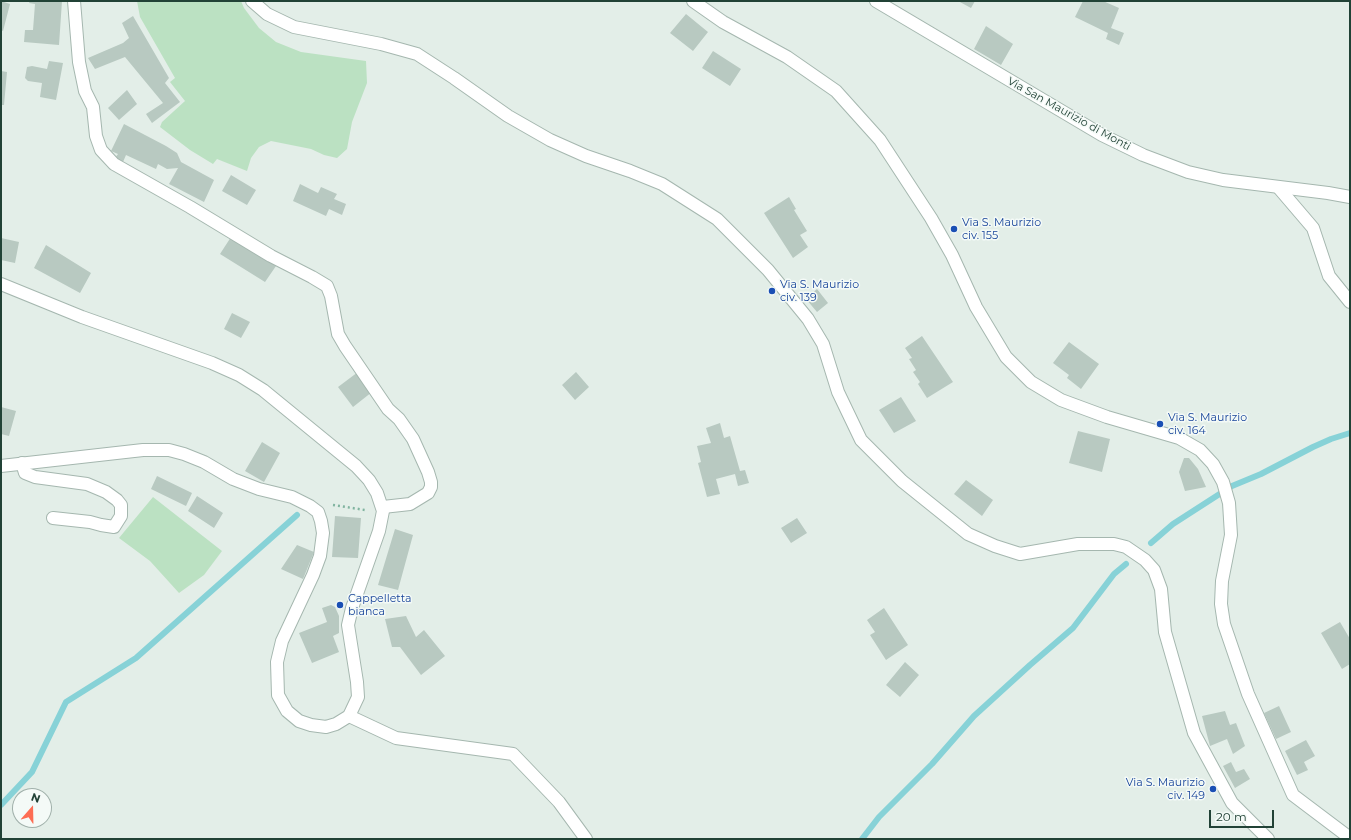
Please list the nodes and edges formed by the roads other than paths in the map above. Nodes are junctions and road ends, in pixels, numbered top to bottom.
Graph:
1 (74, 1) edge
2 (252, 1) edge
3 (693, 1) edge
4 (876, 1) edge
5 (1278, 187) junction
6 (1350, 198) edge
7 (1, 284) edge
8 (1350, 302) edge
9 (22, 463) junction
10 (1, 466) edge
11 (383, 508) junction
12 (53, 518) dead end
13 (349, 716) junction
14 (1350, 838) edge
15 (586, 839) edge
16 (1268, 839) edge

1 - 11 street
2 - 16 street
3 - 14 street
4 - 5 street, Via San Maurizio di Monti
5 - 6 street, Via San Maurizio di Monti
5 - 8 street
7 - 11 street
9 - 10 street
9 - 12 street
9 - 13 street
11 - 13 street
13 - 15 street

